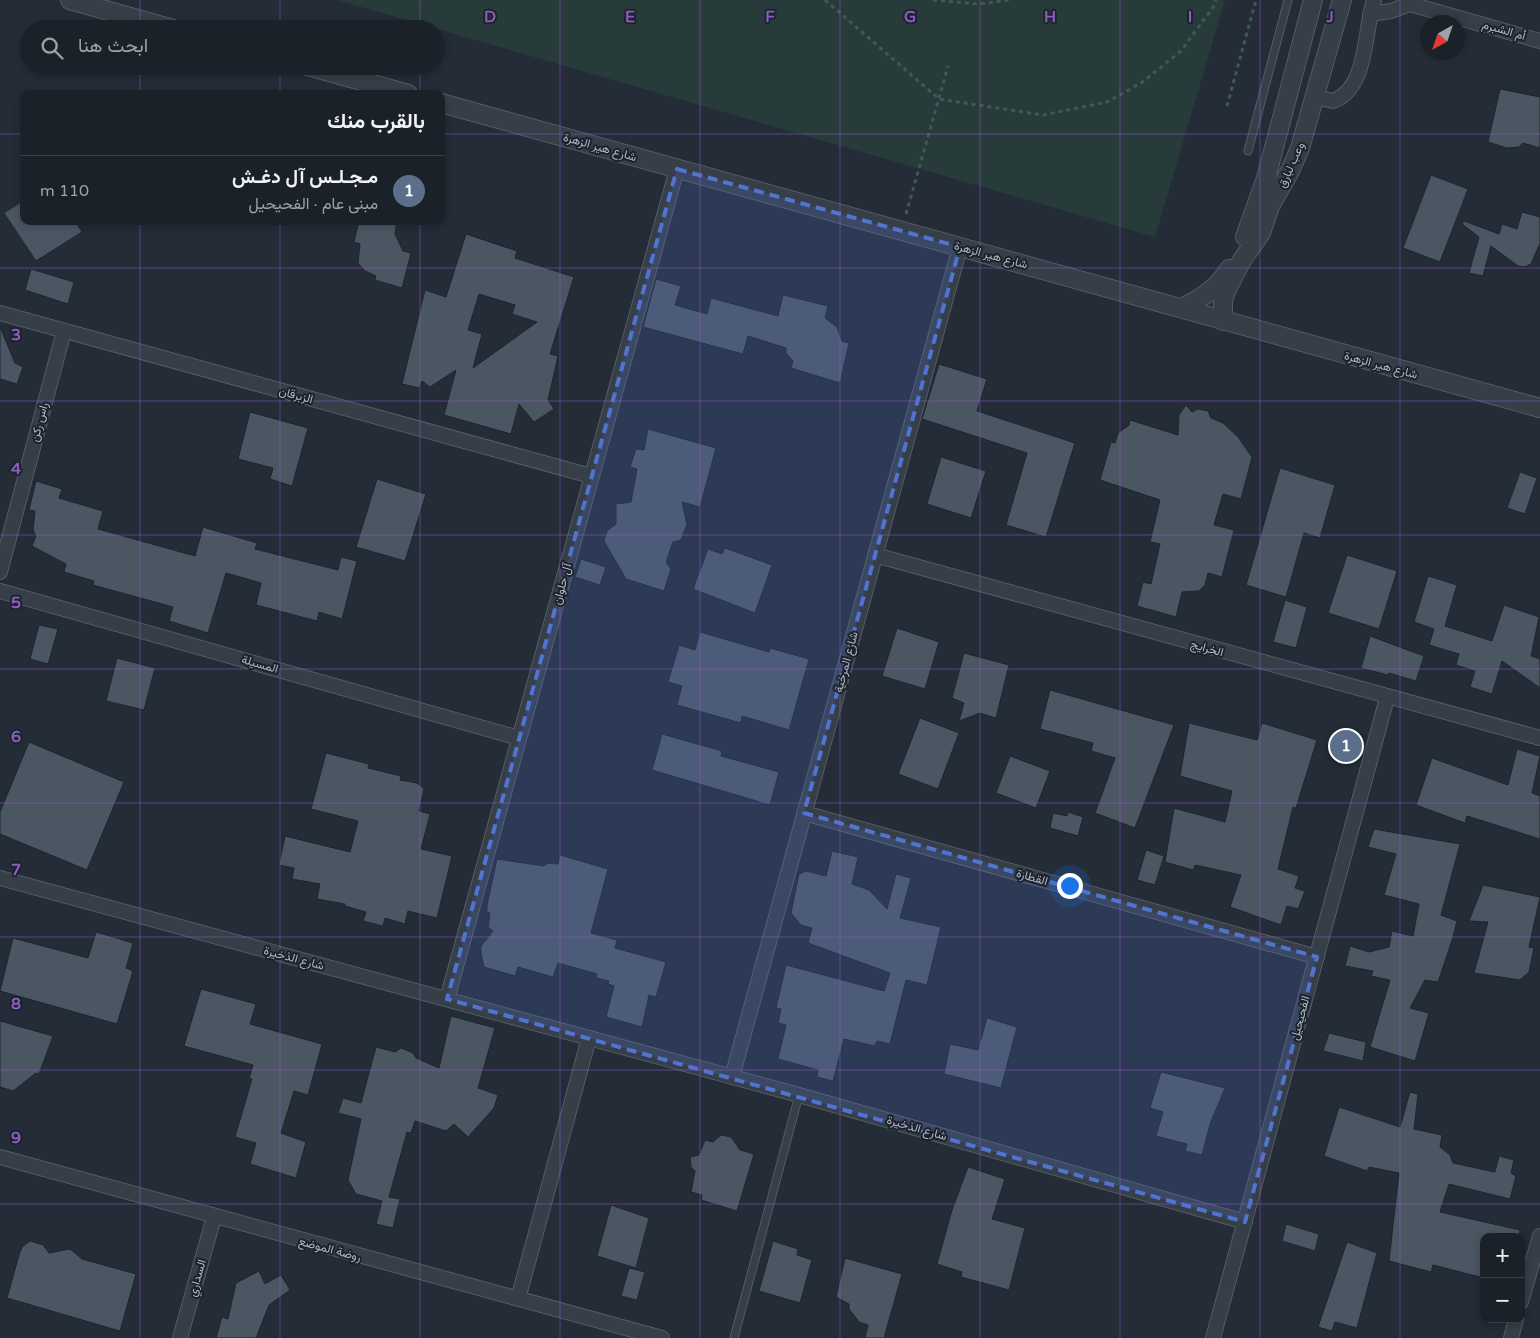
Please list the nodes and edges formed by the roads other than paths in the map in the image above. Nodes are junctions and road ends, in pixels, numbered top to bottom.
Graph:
1 (70, 0) edge
2 (1288, 0) edge
3 (1313, 0) edge
4 (1342, 0) edge
5 (1409, 2) edge
6 (1372, 7) edge
7 (141, 20) edge
8 (1540, 41) edge
9 (340, 75) edge
10 (394, 90) edge
11 (1315, 97) junction
12 (445, 104) edge
13 (1248, 150) dead end
14 (678, 169) junction
15 (960, 247) junction
16 (1182, 308) junction
17 (0, 313) edge
18 (1224, 321) junction
19 (64, 331) junction
20 (1540, 408) edge
21 (591, 476) junction
22 (875, 555) junction
23 (0, 572) edge
24 (0, 591) edge
25 (1387, 698) junction
26 (519, 738) junction
27 (1540, 738) edge
28 (804, 813) junction
29 (0, 878) edge
30 (1317, 957) junction
31 (447, 999) junction
32 (589, 1038) junction
33 (732, 1077) junction
34 (799, 1095) junction
35 (0, 1157) edge
36 (214, 1217) junction
37 (1245, 1222) junction
38 (1540, 1236) edge
39 (1525, 1288) edge
40 (518, 1300) junction
41 (1515, 1323) edge
42 (180, 1338) edge
43 (662, 1338) edge
44 (734, 1338) edge
45 (1213, 1338) edge
46 (1511, 1338) edge

1 - 7 street
2 - 13 lane
3 - 16 street, وعب لبارق
4 - 11 street, وعب لبارق
5 - 6 street
5 - 8 street, أم الشبرم
6 - 11 street
9 - 10 street
11 - 18 street, وعب لبارق
12 - 14 street, شارع هير الزهرة
14 - 15 street, شارع هير الزهرة
14 - 21 street, آل حلوان
15 - 16 street, شارع هير الزهرة
15 - 22 street, شارع المرخية
16 - 18 street, شارع هير الزهرة
17 - 19 street, الزبرقان
18 - 20 street, شارع هير الزهرة
19 - 21 street, الزبرقان
19 - 23 street, راس ركن
21 - 26 street, آل حلوان
22 - 25 street, الخرايج
22 - 28 street, شارع المرخية
24 - 26 street, المسيلة
25 - 27 street, الخرايج
25 - 30 street, الفحيحيل
26 - 31 street, آل حلوان
28 - 30 street, القطارة
28 - 33 street, شارع المرخية
29 - 31 street, شارع الذخيرة
30 - 37 street, الفحيحيل
31 - 32 street, شارع الذخيرة
32 - 33 street, شارع الذخيرة
32 - 40 street
33 - 34 street, شارع الذخيرة
34 - 37 street, شارع الذخيرة
34 - 44 lane
35 - 36 street, روضة الموضع
36 - 40 street, روضة الموضع
36 - 42 street, السداري
37 - 45 street, الفحيحيل
38 - 39 street
40 - 43 street, روضة الموضع
41 - 46 street

